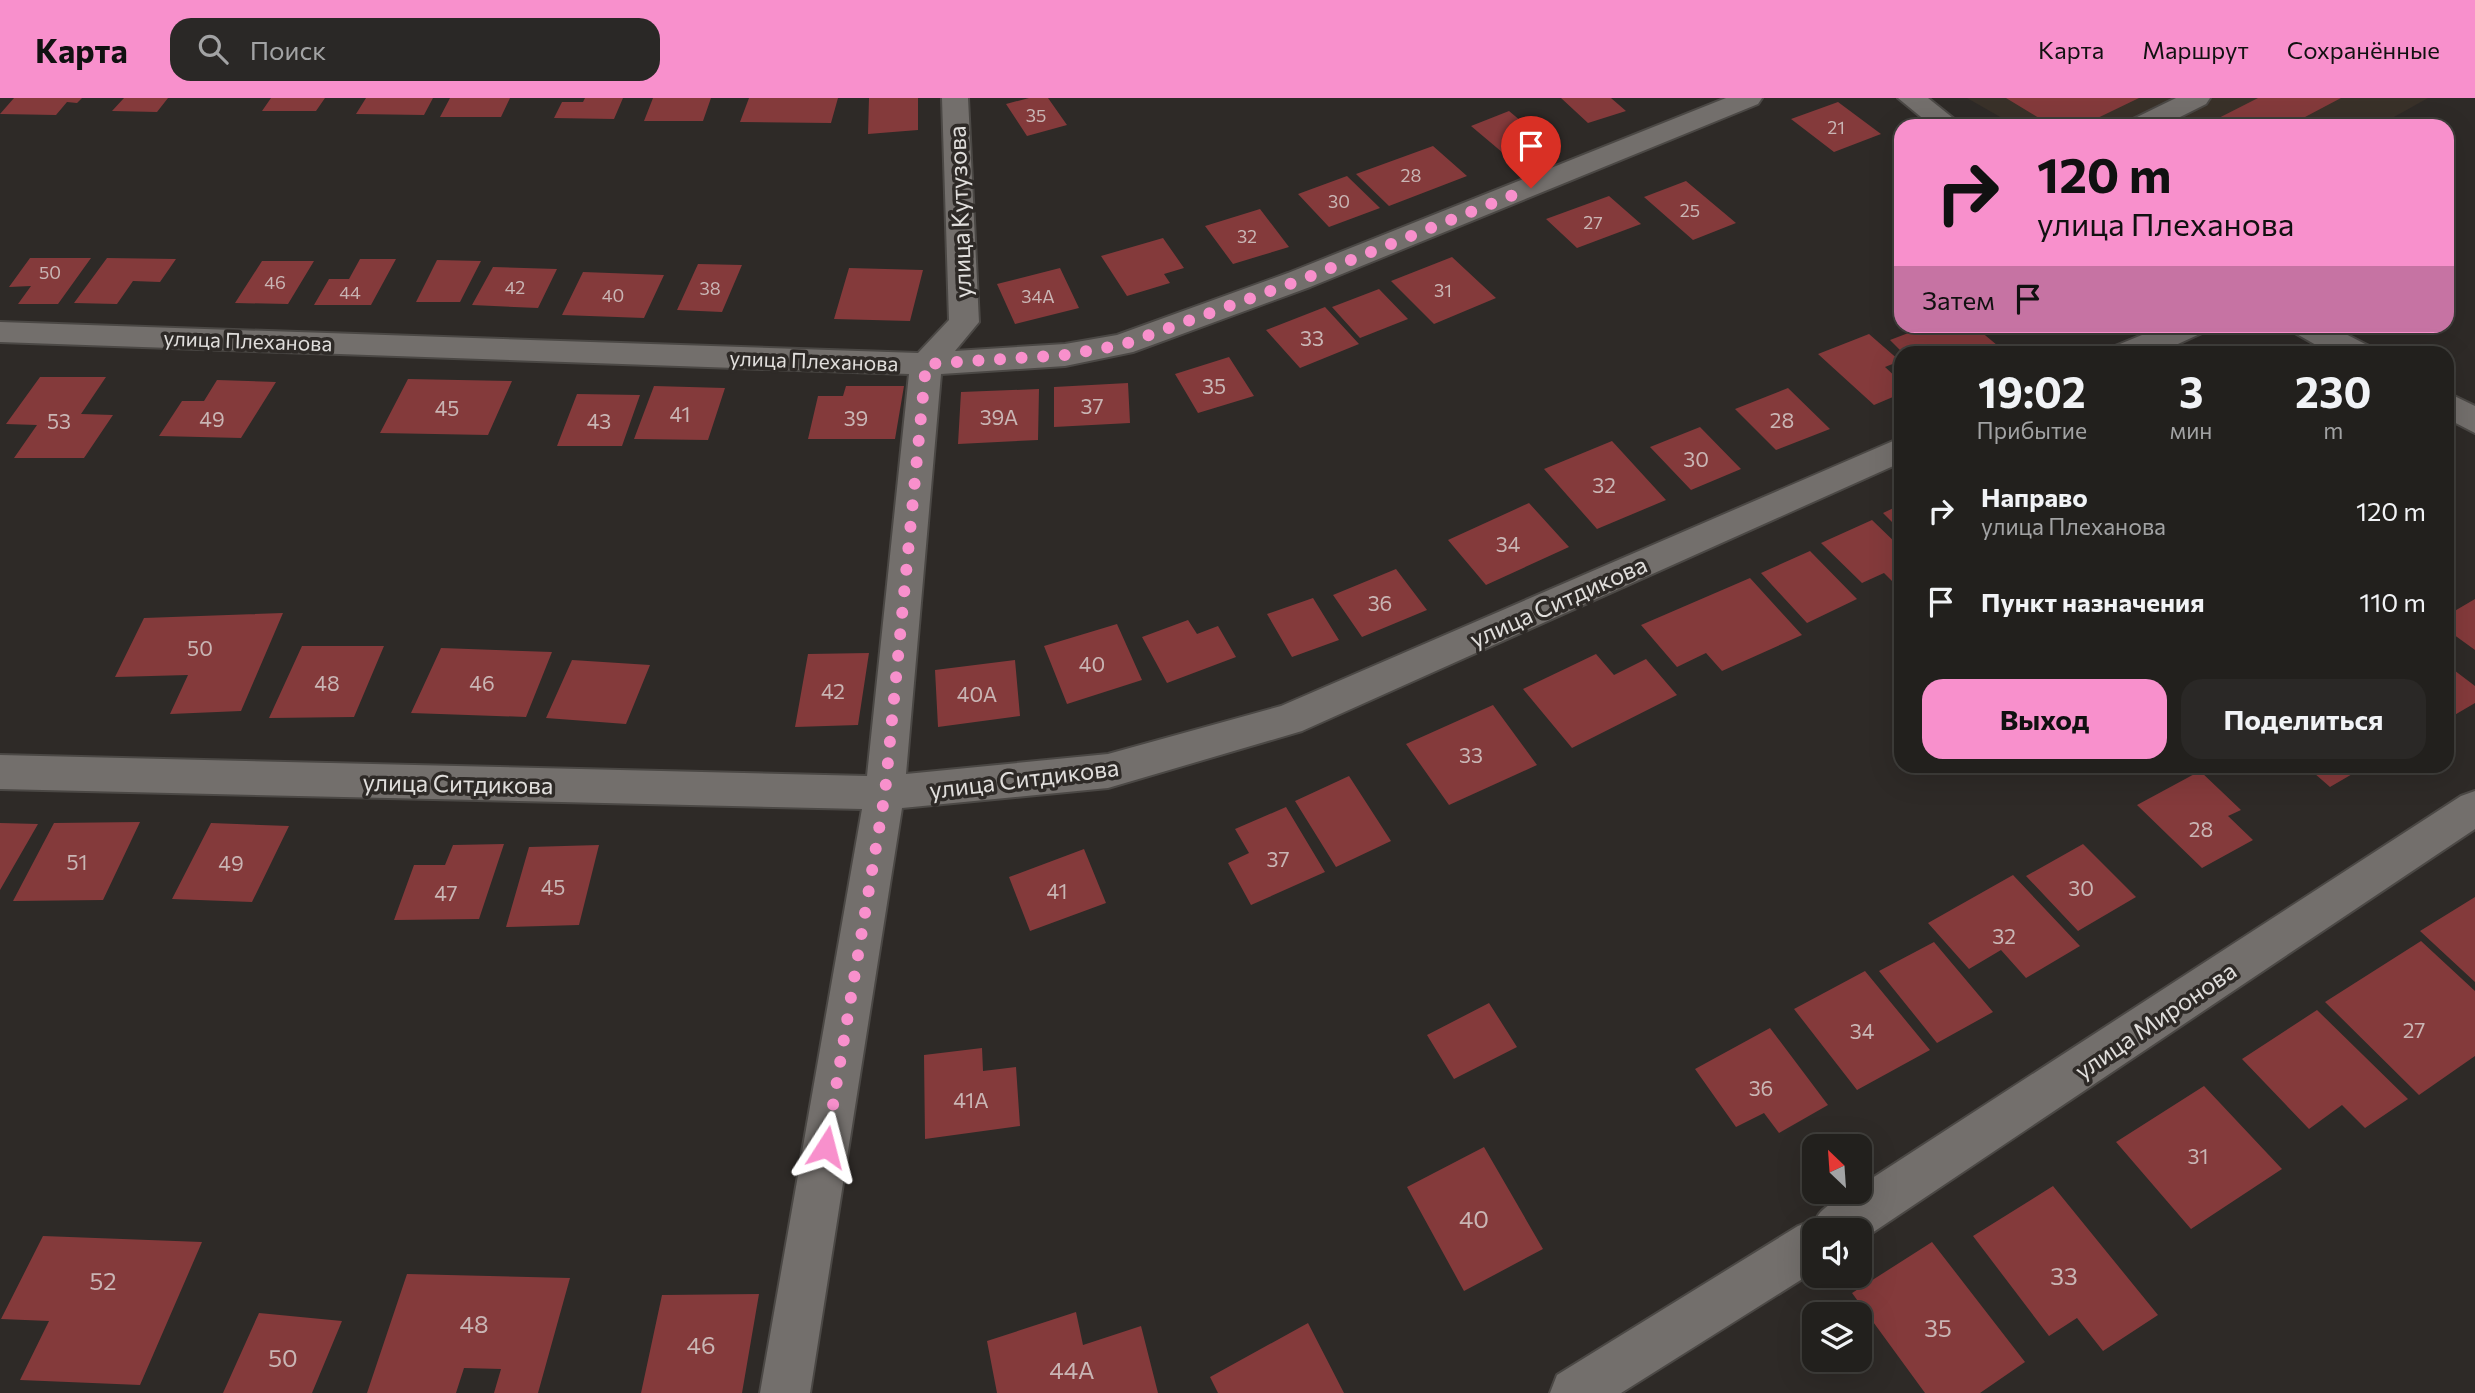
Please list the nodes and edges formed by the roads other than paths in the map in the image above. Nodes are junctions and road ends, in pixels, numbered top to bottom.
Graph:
1 (955, 98) edge
2 (1749, 98) edge
3 (1911, 98) edge
4 (2197, 98) edge
5 (1940, 119) edge
6 (2155, 119) edge
7 (0, 332) edge
8 (2175, 333) edge
9 (2319, 333) edge
10 (2145, 346) edge
11 (2343, 346) edge
12 (926, 364) junction
13 (2454, 408) edge
14 (2475, 421) edge
15 (1894, 453) edge
16 (0, 772) edge
17 (885, 793) junction
18 (2475, 808) edge
19 (1853, 1218) edge
20 (1802, 1251) edge
21 (785, 1393) edge
22 (1575, 1393) edge

1 - 12 street, улица Кутузова
2 - 12 street, улица Плеханова
3 - 5 street
4 - 6 street
7 - 12 street, улица Плеханова
8 - 10 street
9 - 11 street
12 - 17 street
13 - 14 street
15 - 17 street, улица Ситдикова
16 - 17 street, улица Ситдикова
17 - 21 street
18 - 19 street, улица Миронова
20 - 22 street

